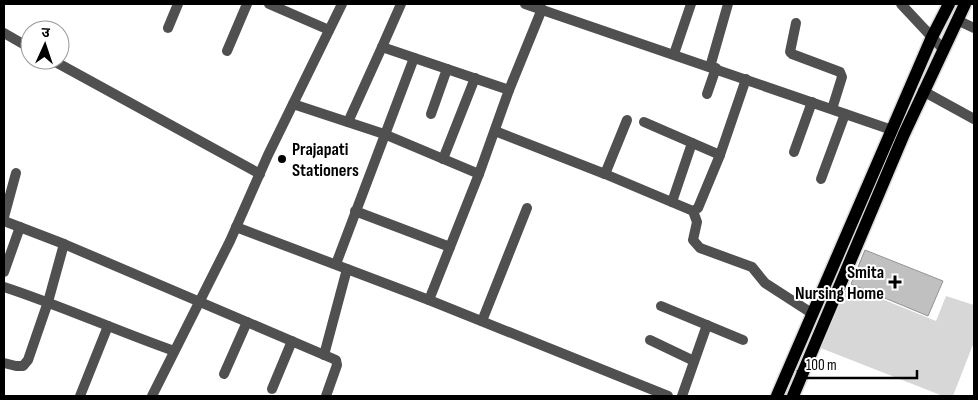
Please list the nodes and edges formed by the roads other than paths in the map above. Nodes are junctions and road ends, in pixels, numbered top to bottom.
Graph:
1 (178, 4) edge
2 (247, 4) edge
3 (269, 4) edge
4 (342, 4) edge
5 (401, 4) edge
6 (526, 4) edge
7 (691, 4) edge
8 (728, 4) edge
9 (901, 4) edge
10 (949, 4) edge
11 (965, 4) edge
12 (542, 9) junction
13 (957, 20) junction
14 (796, 23) dead end
15 (168, 28) dead end
16 (974, 28) edge
17 (328, 30) junction
18 (4, 33) edge
19 (932, 37) junction
20 (20, 42) edge
21 (382, 47) junction
22 (944, 50) junction
23 (227, 51) dead end
24 (674, 54) junction
25 (414, 58) junction
26 (713, 68) junction
27 (447, 69) junction
28 (70, 70) edge
29 (475, 78) junction
30 (746, 79) junction
31 (510, 90) junction
32 (923, 91) junction
33 (707, 94) dead end
34 (812, 102) junction
35 (292, 104) junction
36 (832, 109) junction
37 (431, 114) dead end
38 (846, 114) junction
39 (628, 120) dead end
40 (974, 120) edge
41 (348, 122) junction
42 (644, 122) dead end
43 (892, 130) junction
44 (495, 131) junction
45 (384, 134) junction
46 (692, 143) junction
47 (794, 152) dead end
48 (720, 155) junction
49 (443, 159) junction
50 (16, 173) dead end
51 (260, 174) junction
52 (479, 174) junction
53 (605, 174) junction
54 (821, 179) dead end
55 (672, 202) junction
56 (527, 208) dead end
57 (355, 211) junction
58 (693, 211) junction
59 (4, 219) edge
60 (236, 226) junction
61 (20, 227) junction
62 (64, 244) junction
63 (450, 247) junction
64 (336, 264) junction
65 (347, 269) junction
66 (4, 272) edge
67 (4, 288) edge
68 (822, 293) junction
69 (835, 299) junction
70 (429, 300) junction
71 (48, 302) junction
72 (199, 302) junction
73 (661, 306) dead end
74 (813, 314) junction
75 (482, 321) junction
76 (248, 322) junction
77 (707, 325) junction
78 (108, 326) junction
79 (650, 340) dead end
80 (743, 340) dead end
81 (292, 341) junction
82 (174, 351) junction
83 (324, 355) junction
84 (694, 361) junction
85 (4, 363) edge
86 (224, 374) dead end
87 (272, 388) dead end
88 (80, 396) edge
89 (152, 396) edge
90 (326, 396) edge
91 (668, 396) edge
92 (682, 396) edge
93 (777, 396) edge
94 (793, 396) edge

1 - 15 street
2 - 23 street
3 - 17 street
4 - 17 street
5 - 21 street
6 - 12 street
7 - 24 street
8 - 26 street
9 - 19 street
10 - 19 main road
11 - 13 main road
12 - 24 street
12 - 31 street
13 - 16 street
13 - 22 main road
14 - 36 street
17 - 35 street
18 - 20 street
19 - 22 street
19 - 43 main road
21 - 25 street
21 - 41 street
22 - 32 main road
24 - 26 street
25 - 27 street
25 - 45 street
26 - 30 street
26 - 33 street
27 - 29 street
27 - 37 street
28 - 51 street
29 - 31 street
29 - 49 street
30 - 34 street
30 - 48 street
31 - 44 street
32 - 40 street
32 - 69 main road
34 - 36 street
34 - 47 street
35 - 41 street
35 - 51 street
36 - 38 street
38 - 43 street
38 - 54 street
39 - 53 street
41 - 45 street
42 - 46 street
43 - 68 main road
44 - 52 street
44 - 53 street
45 - 49 street
45 - 57 street
46 - 48 street
46 - 55 street
48 - 58 street
49 - 52 street
50 - 59 street
51 - 60 street
52 - 63 street
53 - 55 street
55 - 58 street
56 - 75 street
57 - 63 street
57 - 64 street
58 - 74 street
59 - 61 street
60 - 64 street
60 - 72 street
61 - 62 street
61 - 66 street
62 - 71 street
62 - 72 street
63 - 70 street
64 - 65 street
65 - 70 street
65 - 83 street
67 - 71 street
68 - 69 main road
68 - 74 main road
69 - 94 main road
70 - 75 street
71 - 78 street
71 - 85 street
72 - 76 street
72 - 82 street
73 - 77 street
74 - 93 main road
75 - 91 street
76 - 81 street
76 - 86 street
77 - 80 street
77 - 84 street
78 - 82 street
78 - 88 street
79 - 84 street
81 - 83 street
81 - 87 street
82 - 89 street
83 - 90 street
84 - 92 street

